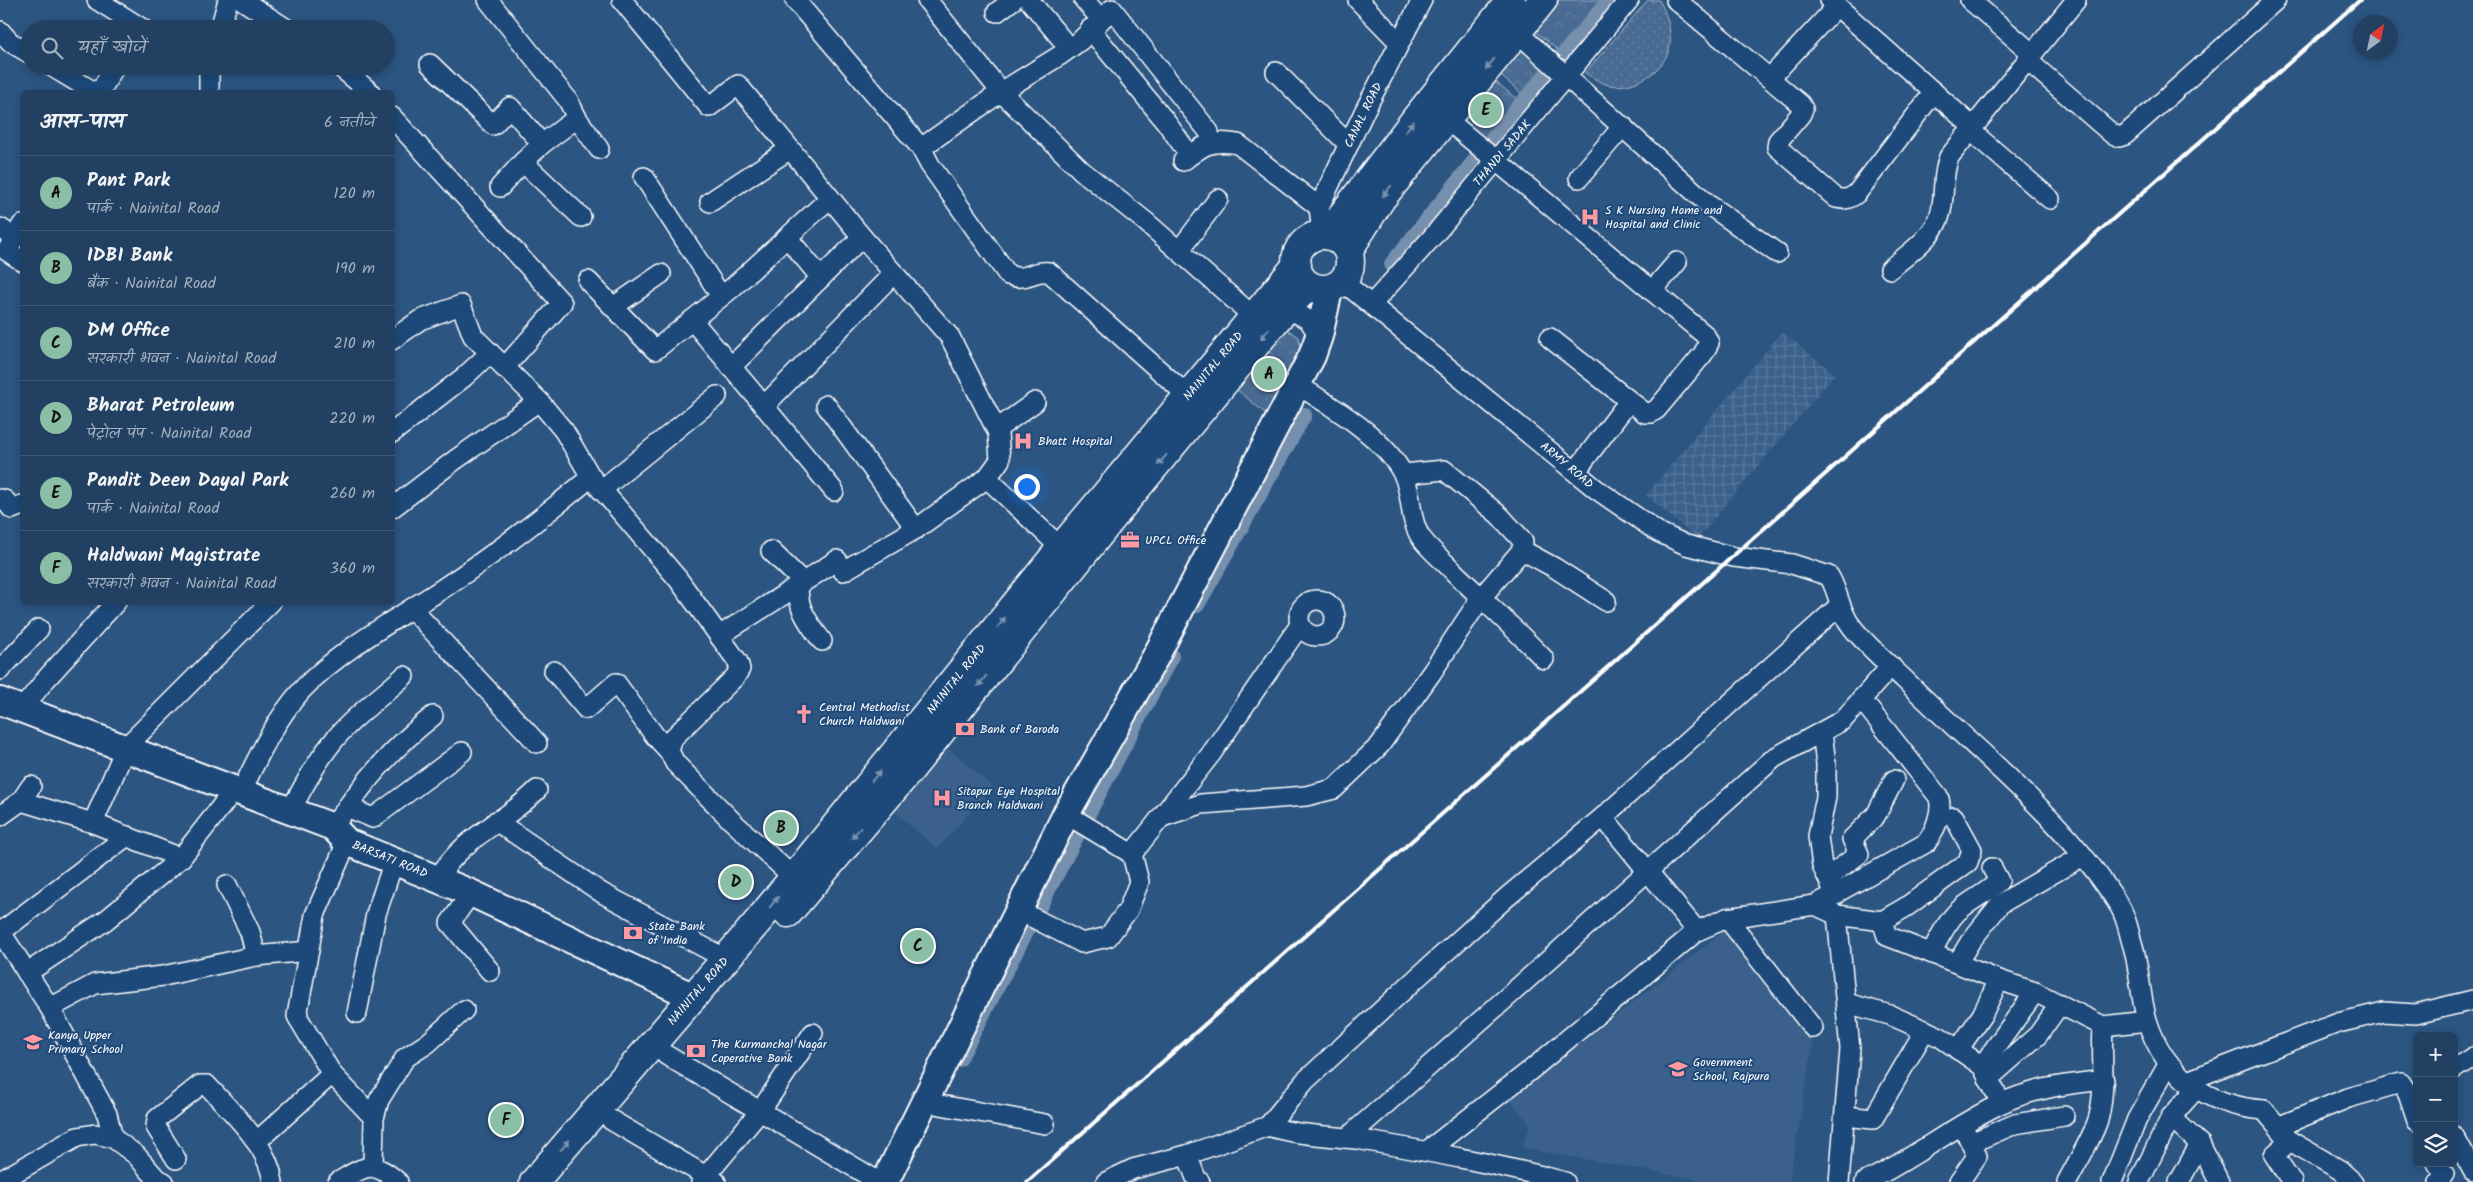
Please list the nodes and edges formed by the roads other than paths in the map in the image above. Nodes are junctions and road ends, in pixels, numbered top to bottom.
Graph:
1 (97, 0) edge
2 (228, 0) edge
3 (242, 0) edge
4 (488, 0) edge
5 (795, 0) edge
6 (928, 0) edge
7 (1013, 0) edge
8 (1029, 0) edge
9 (1084, 0) edge
10 (1358, 0) edge
11 (1422, 0) edge
12 (1543, 0) edge
13 (1630, 0) edge
14 (1676, 0) edge
15 (1970, 0) edge
16 (2076, 0) edge
17 (2276, 0) edge
18 (631, 3) edge
19 (1833, 3) edge
20 (997, 12) dead end
21 (1105, 14) edge
22 (1509, 16) edge
23 (127, 20) edge
24 (222, 20) edge
25 (273, 20) edge
26 (0, 31) edge
27 (1399, 42) junction
28 (20, 48) edge
29 (1069, 48) junction
30 (2030, 57) junction
31 (430, 64) dead end
32 (1558, 69) junction
33 (1276, 72) dead end
34 (66, 75) edge
35 (110, 75) edge
36 (208, 75) edge
37 (350, 75) edge
38 (1770, 78) junction
39 (91, 90) edge
40 (101, 90) edge
41 (209, 90) edge
42 (368, 90) edge
43 (1000, 92) junction
44 (1934, 92) junction
45 (577, 118) junction
46 (1445, 118) junction
47 (395, 120) edge
48 (1623, 126) junction
49 (1972, 129) junction
50 (1209, 132) dead end
51 (542, 144) junction
52 (1348, 144) junction
53 (921, 148) junction
54 (599, 149) dead end
55 (790, 150) junction
56 (1487, 155) junction
57 (523, 162) junction
58 (644, 177) dead end
59 (1579, 178) dead end
60 (500, 187) dead end
61 (830, 198) junction
62 (1218, 199) dead end
63 (2050, 199) dead end
64 (710, 202) dead end
65 (1319, 207) junction
66 (581, 216) dead end
67 (12, 231) edge
68 (787, 237) junction
69 (862, 237) junction
70 (1332, 241) junction
71 (1179, 251) junction
72 (1777, 253) dead end
73 (20, 260) edge
74 (1677, 262) dead end
75 (1890, 269) dead end
76 (894, 273) junction
77 (661, 274) dead end
78 (821, 278) junction
79 (1319, 280) junction
80 (588, 281) dead end
81 (1652, 291) junction
82 (721, 296) junction
83 (1372, 304) junction
84 (613, 307) junction
85 (1287, 308) junction
86 (1254, 317) junction
87 (692, 320) junction
88 (1320, 336) junction
89 (395, 338) edge
90 (1550, 338) dead end
91 (490, 353) junction
92 (731, 367) junction
93 (504, 368) junction
94 (1296, 384) junction
95 (717, 396) dead end
96 (1188, 396) junction
97 (540, 401) junction
98 (1630, 401) junction
99 (1035, 402) dead end
100 (826, 405) dead end
101 (764, 406) junction
102 (996, 429) junction
103 (395, 431) edge
104 (1576, 472) junction
105 (1404, 474) junction
106 (987, 478) junction
107 (596, 483) junction
108 (834, 491) dead end
109 (0, 499) edge
110 (20, 506) edge
111 (395, 506) edge
112 (916, 530) junction
113 (1061, 548) junction
114 (1522, 550) junction
115 (772, 551) dead end
116 (1047, 582) junction
117 (801, 584) junction
118 (1480, 598) junction
119 (1606, 600) dead end
120 (113, 605) edge
121 (269, 605) edge
122 (1839, 606) junction
123 (412, 609) junction
124 (1300, 625) dead end
125 (39, 629) dead end
126 (719, 636) junction
127 (822, 641) dead end
128 (1544, 659) dead end
129 (1891, 666) junction
130 (0, 670) edge
131 (554, 671) dead end
132 (404, 676) dead end
133 (1861, 699) junction
134 (11, 705) edge
135 (433, 716) dead end
136 (1822, 732) junction
137 (537, 743) dead end
138 (126, 747) junction
139 (669, 751) junction
140 (462, 752) dead end
141 (1894, 780) dead end
142 (31, 786) dead end
143 (236, 790) junction
144 (537, 790) dead end
145 (21, 801) junction
146 (290, 811) junction
147 (0, 816) edge
148 (1162, 817) junction
149 (1954, 817) dead end
150 (1603, 818) junction
151 (1077, 820) junction
152 (496, 821) junction
153 (94, 823) junction
154 (342, 825) junction
155 (127, 836) junction
156 (1132, 854) junction
157 (2083, 856) junction
158 (180, 858) junction
159 (394, 860) junction
160 (1992, 868) dead end
161 (1647, 871) junction
162 (793, 877) junction
163 (1828, 877) junction
164 (438, 879) junction
165 (227, 885) dead end
166 (471, 893) junction
167 (1836, 895) junction
168 (1814, 905) junction
169 (1028, 916) junction
170 (1837, 916) junction
171 (1726, 918) junction
172 (1882, 921) junction
173 (0, 931) edge
174 (1697, 931) junction
175 (309, 951) junction
176 (1931, 953) junction
177 (256, 956) junction
178 (726, 959) junction
179 (1958, 962) junction
180 (490, 971) dead end
181 (27, 973) junction
182 (1999, 980) junction
183 (2035, 992) junction
184 (694, 997) junction
185 (2473, 1000) edge
186 (1846, 1003) junction
187 (2060, 1004) junction
188 (50, 1008) junction
189 (464, 1010) dead end
190 (357, 1013) dead end
191 (2147, 1021) junction
192 (2103, 1026) junction
193 (1813, 1028) dead end
194 (1925, 1030) junction
195 (812, 1033) dead end
196 (1958, 1050) junction
197 (666, 1055) junction
198 (2473, 1057) edge
199 (2169, 1064) junction
200 (2458, 1066) edge
201 (1985, 1073) junction
202 (332, 1074) junction
203 (2104, 1080) junction
204 (2191, 1086) junction
205 (2413, 1092) edge
206 (924, 1102) junction
207 (2001, 1103) junction
208 (761, 1110) junction
209 (603, 1114) junction
210 (1845, 1116) junction
211 (2064, 1116) dead end
212 (2171, 1117) junction
213 (374, 1118) junction
214 (1045, 1124) dead end
215 (1962, 1125) junction
216 (1268, 1126) junction
217 (2285, 1134) junction
218 (113, 1138) junction
219 (1347, 1138) junction
220 (256, 1142) junction
221 (1971, 1143) junction
222 (2458, 1143) edge
223 (2200, 1144) junction
224 (1427, 1151) junction
225 (1187, 1155) junction
226 (176, 1159) dead end
227 (373, 1166) junction
228 (2440, 1167) edge
229 (2473, 1171) edge
230 (708, 1180) edge
231 (0, 1181) edge
232 (164, 1182) edge
233 (273, 1182) edge
234 (338, 1182) edge
235 (398, 1182) edge
236 (534, 1182) edge
237 (559, 1182) edge
238 (878, 1182) edge
239 (885, 1182) edge
240 (1106, 1182) edge
241 (1200, 1182) edge
242 (1565, 1182) edge
243 (1840, 1182) edge
244 (1865, 1182) edge
245 (1959, 1182) edge
246 (2067, 1182) edge
247 (2112, 1182) edge
248 (2139, 1182) edge
249 (2179, 1182) edge
250 (2219, 1182) edge
251 (2292, 1182) edge
252 (2353, 1182) edge
253 (2439, 1182) edge

1 - 23 street
2 - 24 street
3 - 25 street
4 - 45 street
5 - 53 street
6 - 43 street
7 - 20 street
8 - 29 street
9 - 21 street
10 - 27 street
11 - 27 street, CANAL ROAD
12 - 22 highway
13 - 32 street, THANDI SADAK
14 - 38 street
15 - 30 street
16 - 30 street
17 - 30 street
18 - 55 street
19 - 38 street
19 - 44 street
21 - 29 street
21 - 50 street
21 - 65 street
22 - 32 street
22 -> 46 highway
70 -> 22 highway
26 - 28 street
27 - 52 street, CANAL ROAD
29 - 43 street
30 - 49 street
31 - 51 street
32 - 48 street
32 - 56 street, THANDI SADAK
33 - 52 street
34 - 39 street
35 - 40 street
36 - 41 street
37 - 42 street
38 - 44 street
43 - 53 street
43 - 71 street
44 - 49 street
45 - 51 street
45 - 54 street
46 - 56 street
46 -> 70 highway
47 - 93 street
48 - 59 street
48 - 72 street
49 - 63 street
49 - 75 street
51 - 57 street
52 - 65 street, CANAL ROAD
53 - 96 street
55 - 61 street
55 - 64 street
56 - 81 street
56 - 83 street, THANDI SADAK
57 - 60 street
57 - 66 street
58 - 82 street
61 - 68 street
61 - 69 street
62 - 71 street
65 - 70 street
67 - 73 street
68 - 78 street
68 - 82 street
69 - 76 street
69 - 78 street
70 - 79 highway
70 - 79 highway
71 - 86 street
74 - 81 street
76 - 101 street
76 - 102 street
77 - 84 street
78 - 92 street
79 - 83 street, ARMY ROAD
79 - 85 highway, NAINITAL ROAD
79 - 86 highway, NAINITAL ROAD
79 - 88 street
80 - 84 street
81 - 98 street
82 - 87 street
83 - 104 street, ARMY ROAD
84 - 87 street
85 - 88 street
85 -> 116 highway, NAINITAL ROAD
86 - 96 highway, NAINITAL ROAD
87 - 92 street
88 - 94 street
89 - 91 street
90 - 98 street
91 - 93 street
91 - 103 street
92 - 101 street
93 - 97 street
94 - 105 street
94 - 151 street
95 - 107 street
96 - 113 highway, NAINITAL ROAD
97 - 107 street
97 - 111 street
98 - 104 street
99 - 102 street
100 - 112 street
101 - 108 street
102 - 106 street
104 - 122 street, ARMY ROAD
105 - 114 street
105 - 118 street
106 - 112 street
106 - 113 street
107 - 123 street
107 - 126 street
109 - 110 street
112 - 117 street
113 - 116 highway, NAINITAL ROAD
114 - 118 street
114 - 119 street
115 - 117 street
162 -> 116 highway, NAINITAL ROAD
116 -> 197 highway, NAINITAL ROAD
117 - 126 street
117 - 127 street
118 - 128 street
118 - 148 street
120 - 134 street
121 - 138 street
122 - 129 street
122 - 150 street
123 - 137 street
123 - 143 street
124 - 148 street
125 - 130 street
126 - 139 street
129 - 133 street
129 - 157 street
131 - 139 street
132 - 146 street
133 - 136 street
133 - 167 street
134 - 138 street, BARSATI ROAD
135 - 154 street
136 - 161 street
136 - 163 street
138 - 143 street, BARSATI ROAD
138 - 153 street
139 - 162 street
140 - 154 street
141 - 163 street
142 - 145 street
143 - 146 street, BARSATI ROAD
143 - 158 street
144 - 152 street
145 - 147 street
145 - 153 street
146 - 154 street, BARSATI ROAD
148 - 156 street
149 - 172 street
150 - 161 street
150 - 216 street
151 - 156 street
151 - 169 street
152 - 164 street
152 - 178 street
153 - 155 street
154 - 159 street, BARSATI ROAD
154 - 175 street
155 - 158 street
155 - 173 street
156 - 169 street
157 - 179 street
157 - 191 street
158 - 181 street
159 - 164 street, BARSATI ROAD
159 - 190 street
160 - 176 street
161 - 174 street
161 - 219 street
178 -> 162 highway, NAINITAL ROAD
163 - 167 street
164 - 166 street, BARSATI ROAD
165 - 177 street
166 - 180 street
166 - 184 street, BARSATI ROAD
167 - 168 street
168 - 170 street
168 - 171 street
169 - 206 street
170 - 172 street
170 - 186 street
171 - 174 street
171 - 193 street
172 - 176 street
173 - 181 street
174 - 224 street
175 - 177 street
175 - 202 street
176 - 179 street
177 - 188 street
178 - 184 highway, NAINITAL ROAD
179 - 182 street
181 - 188 street
182 - 183 street
182 - 196 street
183 - 187 street
183 - 201 street
184 - 209 highway, NAINITAL ROAD
185 - 204 street
186 - 194 street
186 - 210 street
187 - 192 street
187 - 201 street
188 - 218 street
189 - 213 street
191 - 192 street
191 - 199 street
192 - 203 street
194 - 196 street
194 - 210 street
195 - 208 street
196 - 201 street
197 - 208 street
197 - 209 highway, NAINITAL ROAD
198 - 200 street
199 - 204 street
199 - 247 street
201 - 207 street
202 - 213 street
202 - 220 street
203 - 207 street
203 - 246 street
204 - 212 street
204 - 217 street
205 - 217 street
206 - 214 street
206 - 239 street
207 - 215 street
208 - 230 street
208 - 238 street
209 - 230 street
236 -> 209 highway, NAINITAL ROAD
209 - 237 highway, NAINITAL ROAD
210 - 243 street
211 - 221 street
212 - 223 street
212 - 248 street
213 - 227 street
215 - 221 street
215 - 244 street
216 - 219 street
216 - 225 street
217 - 251 street
217 - 252 street
218 - 231 street
218 - 232 street
219 - 224 street
220 - 226 street
220 - 233 street
221 - 245 street
222 - 229 street
223 - 249 street
223 - 250 street
224 - 242 street
225 - 240 street
225 - 241 street
227 - 234 street
227 - 235 street
228 - 253 street

